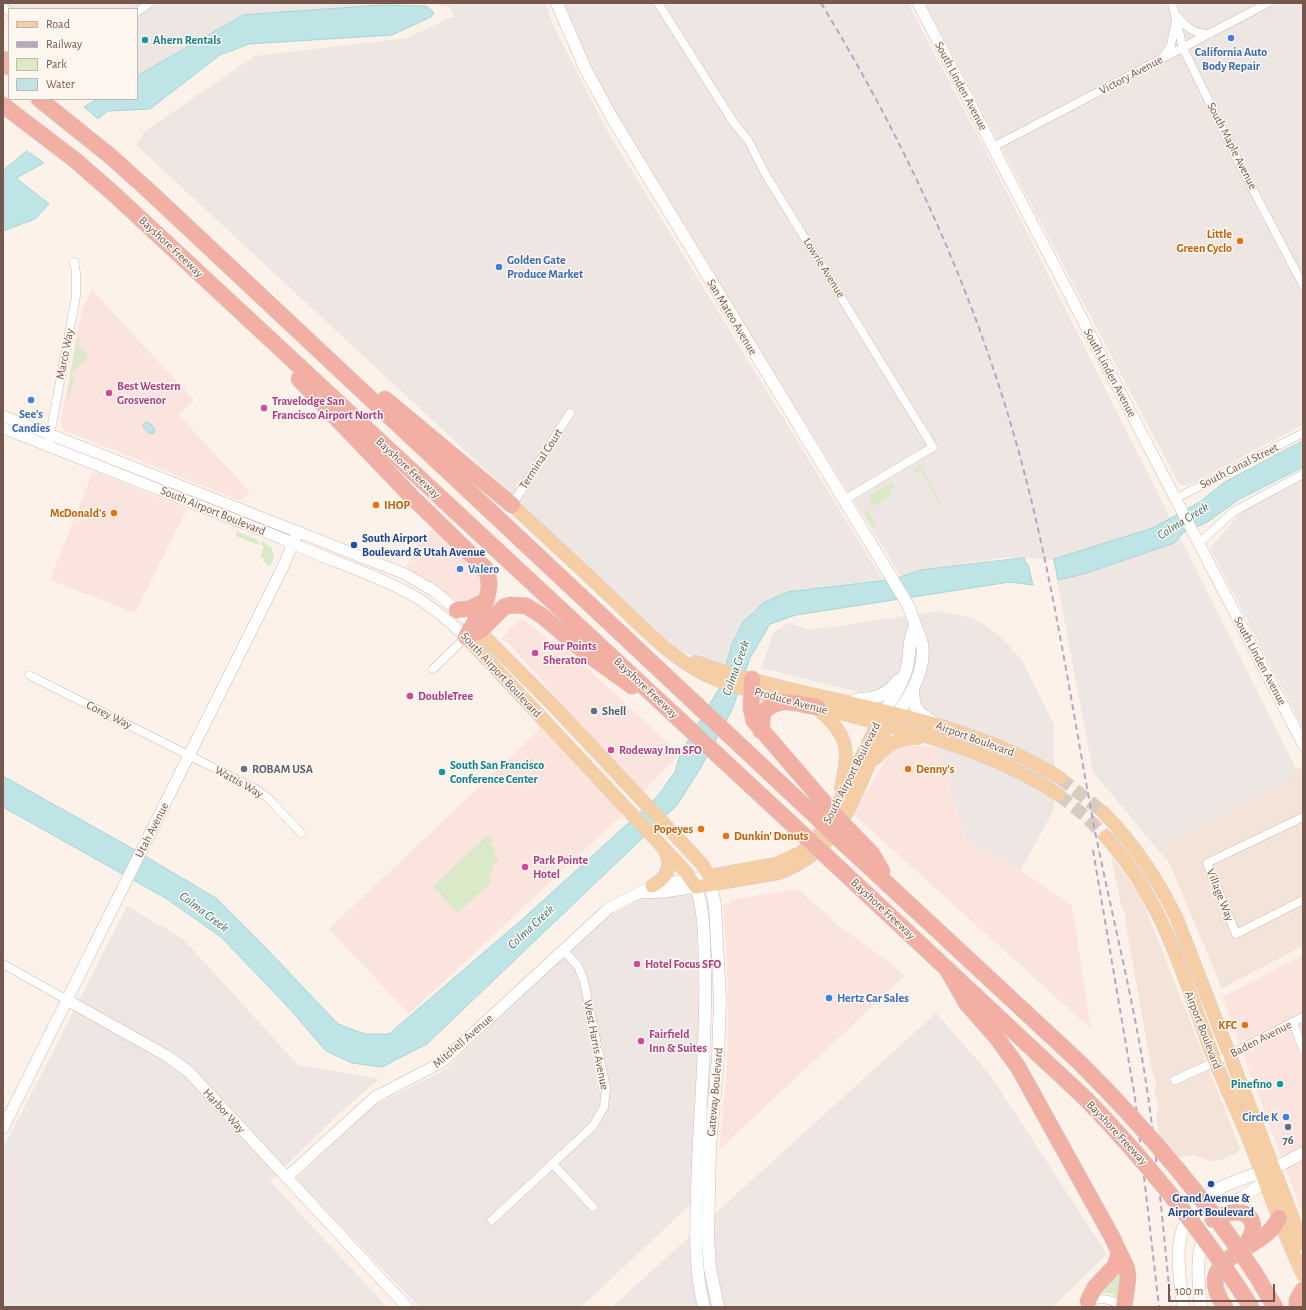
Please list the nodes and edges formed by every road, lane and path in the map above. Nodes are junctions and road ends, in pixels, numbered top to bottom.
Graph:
1 (150, 3) edge
2 (557, 3) edge
3 (658, 3) edge
4 (918, 3) edge
5 (1172, 3) edge
6 (1268, 3) edge
7 (138, 11) edge
8 (1176, 16) junction
9 (1209, 34) junction
10 (1183, 48) junction
11 (1163, 58) junction
12 (40, 100) edge
13 (3, 105) edge
14 (3, 114) edge
15 (993, 147) junction
16 (128, 208) junction
17 (74, 262) dead end
18 (1303, 285) edge
19 (254, 325) junction
20 (308, 340) junction
21 (570, 413) dead end
22 (3, 416) edge
23 (3, 428) edge
24 (1303, 433) edge
25 (50, 434) junction
26 (48, 446) junction
27 (1303, 474) edge
28 (844, 500) junction
29 (1177, 503) junction
30 (512, 504) junction
31 (298, 531) junction
32 (1196, 539) junction
33 (292, 544) junction
34 (486, 601) junction
35 (457, 610) junction
36 (915, 627) junction
37 (473, 631) junction
38 (433, 669) dead end
39 (906, 669) junction
40 (29, 675) dead end
41 (748, 684) junction
42 (913, 689) junction
43 (851, 702) junction
44 (817, 707) junction
45 (891, 713) junction
46 (684, 723) junction
47 (937, 724) junction
48 (883, 725) junction
49 (761, 731) junction
50 (941, 741) junction
51 (1303, 744) edge
52 (189, 755) junction
53 (866, 773) junction
54 (1060, 778) tunnel mouth
55 (1059, 795) tunnel mouth
56 (836, 806) junction
57 (1103, 812) tunnel mouth
58 (1303, 817) edge
59 (842, 832) junction
60 (301, 833) dead end
61 (1106, 837) tunnel mouth
62 (660, 846) junction
63 (711, 881) junction
64 (693, 883) junction
65 (652, 886) junction
66 (634, 895) junction
67 (1303, 900) edge
68 (563, 950) junction
69 (3, 964) edge
70 (968, 995) junction
71 (67, 1000) junction
72 (1303, 1017) edge
73 (1293, 1022) junction
74 (1303, 1049) edge
75 (1230, 1054) junction
76 (1215, 1062) junction
77 (1175, 1080) dead end
78 (3, 1128) edge
79 (1303, 1153) edge
80 (552, 1163) junction
81 (1266, 1173) junction
82 (286, 1178) junction
83 (593, 1207) dead end
84 (1279, 1218) junction
85 (492, 1220) dead end
86 (1213, 1220) junction
87 (1303, 1244) edge
88 (1119, 1253) junction
89 (1238, 1253) junction
90 (1303, 1275) edge
91 (1303, 1290) edge
92 (1084, 1304) edge
93 (403, 1306) edge
94 (704, 1307) edge
95 (718, 1307) edge
96 (1123, 1307) edge
97 (1183, 1307) edge
98 (1201, 1307) edge
99 (1225, 1307) edge
100 (1251, 1307) edge
101 (1275, 1307) edge
102 (1297, 1307) edge

1 - 7 street
2 - 28 main road, San Mateo Avenue
3 - 28 street, Lowrie Avenue
4 - 15 street, South Linden Avenue
5 - 8 street, South Maple Avenue
6 - 9 street, Victory Avenue
8 - 9 street
8 - 10 street, South Maple Avenue
8 - 11 street
9 - 10 street, Victory Avenue
10 - 11 street, Victory Avenue
10 - 18 street, South Maple Avenue
11 - 15 street, Victory Avenue
12 - 20 highway, Bayshore Freeway
13 - 16 highway, Bayshore Freeway
14 - 16 highway
15 - 29 street, South Linden Avenue
16 - 19 highway, Bayshore Freeway
17 - 25 street, Marco Way
19 - 34 highway
19 - 46 highway, Bayshore Freeway
20 - 30 highway
20 - 59 highway, Bayshore Freeway, bridge
21 - 30 street, Terminal Court
22 - 25 street, South Airport Boulevard
23 - 26 street, South Airport Boulevard
24 - 29 street, South Canal Street
25 - 26 street, Marco Way
25 - 31 street, South Airport Boulevard
26 - 33 street, South Airport Boulevard
27 - 32 street
28 - 36 main road, San Mateo Avenue
29 - 32 street, South Linden Avenue
30 - 41 main road, Produce Avenue
31 - 33 street, Utah Avenue
31 - 35 street, South Airport Boulevard
32 - 51 street, South Linden Avenue
33 - 37 street, South Airport Boulevard
33 - 52 street, Utah Avenue
34 - 35 highway
34 - 37 highway
35 - 37 street, South Airport Boulevard
36 - 39 main road
36 - 42 main road, San Mateo Avenue
37 - 38 street
37 - 46 highway
37 - 62 main road, South Airport Boulevard
37 - 63 main road, South Airport Boulevard
39 - 43 main road
39 - 45 main road
40 - 52 street, Corey Way
41 - 43 main road, Produce Avenue
41 - 44 main road, Produce Avenue
41 - 49 highway
42 - 45 main road, San Mateo Avenue
42 - 47 main road
43 - 45 main road, Produce Avenue
44 - 48 main road, Produce Avenue
44 - 49 highway
44 - 56 main road
45 - 47 main road, Airport Boulevard
45 - 48 main road, South Airport Boulevard
46 - 70 highway, Bayshore Freeway, bridge
47 - 54 main road, Airport Boulevard
48 - 50 main road, Airport Boulevard
48 - 53 main road, South Airport Boulevard
48 - 56 main road, South Airport Boulevard
49 - 59 highway, bridge
50 - 53 main road
50 - 55 main road, Airport Boulevard
52 - 60 street, Wattis Way
52 - 71 street, Utah Avenue
53 - 63 main road, South Airport Boulevard
56 - 63 main road, South Airport Boulevard
57 - 75 main road, Airport Boulevard
58 - 67 street, Village Way
59 - 101 highway, Bayshore Freeway, bridge
61 - 76 main road, Airport Boulevard
62 - 64 main road, South Airport Boulevard
62 - 65 main road
63 - 64 main road, South Airport Boulevard
63 - 95 main road, Gateway Boulevard
64 - 65 street, Mitchell Avenue
64 - 66 street, Mitchell Avenue
64 - 94 main road, Gateway Boulevard
65 - 66 street, Mitchell Avenue
66 - 68 street, Mitchell Avenue
68 - 80 street, West Harris Avenue
68 - 82 street, Mitchell Avenue
69 - 71 street, Harbor Way
70 - 88 highway
70 - 100 highway, Bayshore Freeway, bridge
71 - 78 street, Utah Avenue
71 - 82 street, Harbor Way
72 - 73 street, Baden Avenue
73 - 74 street
73 - 75 street, Baden Avenue
75 - 76 street, Baden Avenue
75 - 81 main road, Airport Boulevard
76 - 77 street, Baden Avenue
76 - 81 main road, Airport Boulevard
79 - 81 main road
80 - 83 street
80 - 85 street, West Harris Avenue
81 - 84 main road, Airport Boulevard
81 - 86 main road
81 - 87 main road, Airport Boulevard
81 - 97 main road
82 - 93 street, Harbor Way
84 - 89 highway
84 - 90 main road, Airport Boulevard
86 - 89 highway
86 - 98 main road
88 - 92 highway
88 - 96 highway
89 - 99 highway
91 - 102 highway
92 - 96 street

